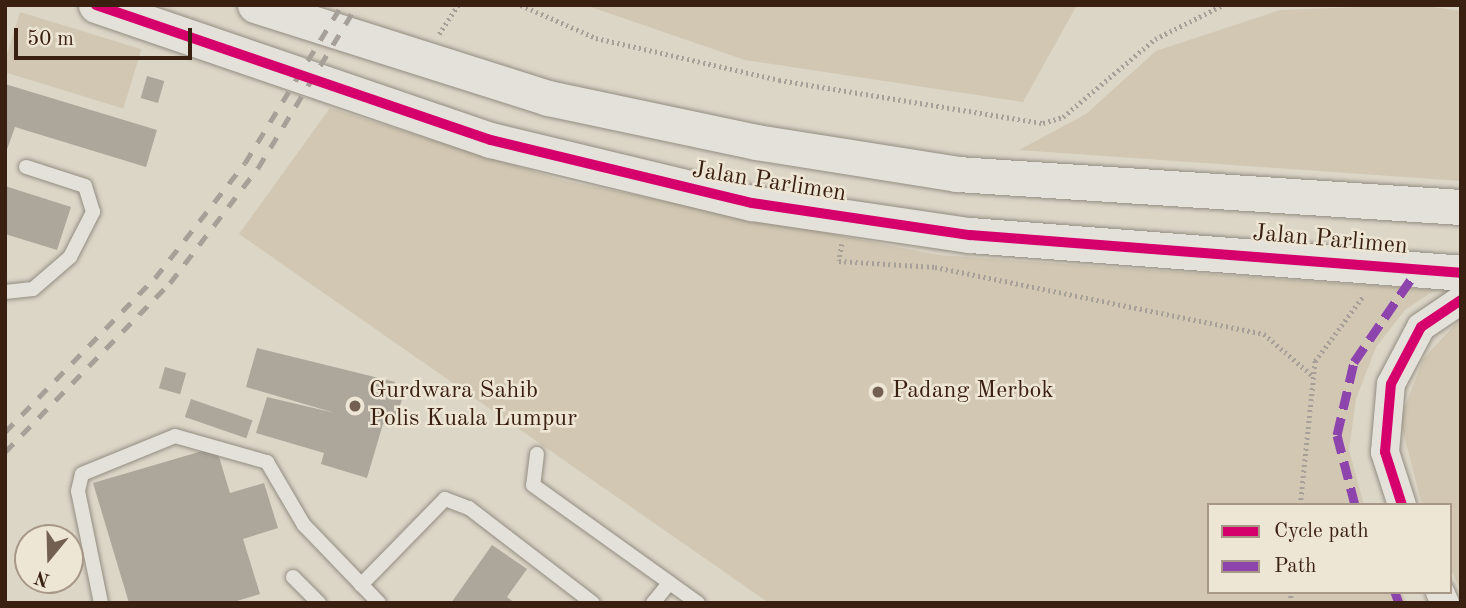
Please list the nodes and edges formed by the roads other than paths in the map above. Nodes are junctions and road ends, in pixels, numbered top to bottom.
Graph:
1 (96, 5) edge
2 (255, 5) edge
3 (26, 167) dead end
4 (1461, 207) edge
5 (1461, 273) edge
6 (5, 292) edge
7 (1461, 300) edge
8 (537, 454) dead end
9 (1401, 503) edge
10 (293, 577) dead end
11 (669, 583) junction
12 (361, 585) junction
13 (101, 603) edge
14 (319, 603) edge
15 (379, 603) edge
16 (593, 603) edge
17 (653, 603) edge
18 (698, 603) edge

1 - 5 street, Jalan Parlimen
2 - 4 street, Jalan Parlimen
3 - 6 lane
7 - 9 street
8 - 11 lane
10 - 14 lane
11 - 17 lane
11 - 18 lane
12 - 13 lane
12 - 15 lane
12 - 16 lane

